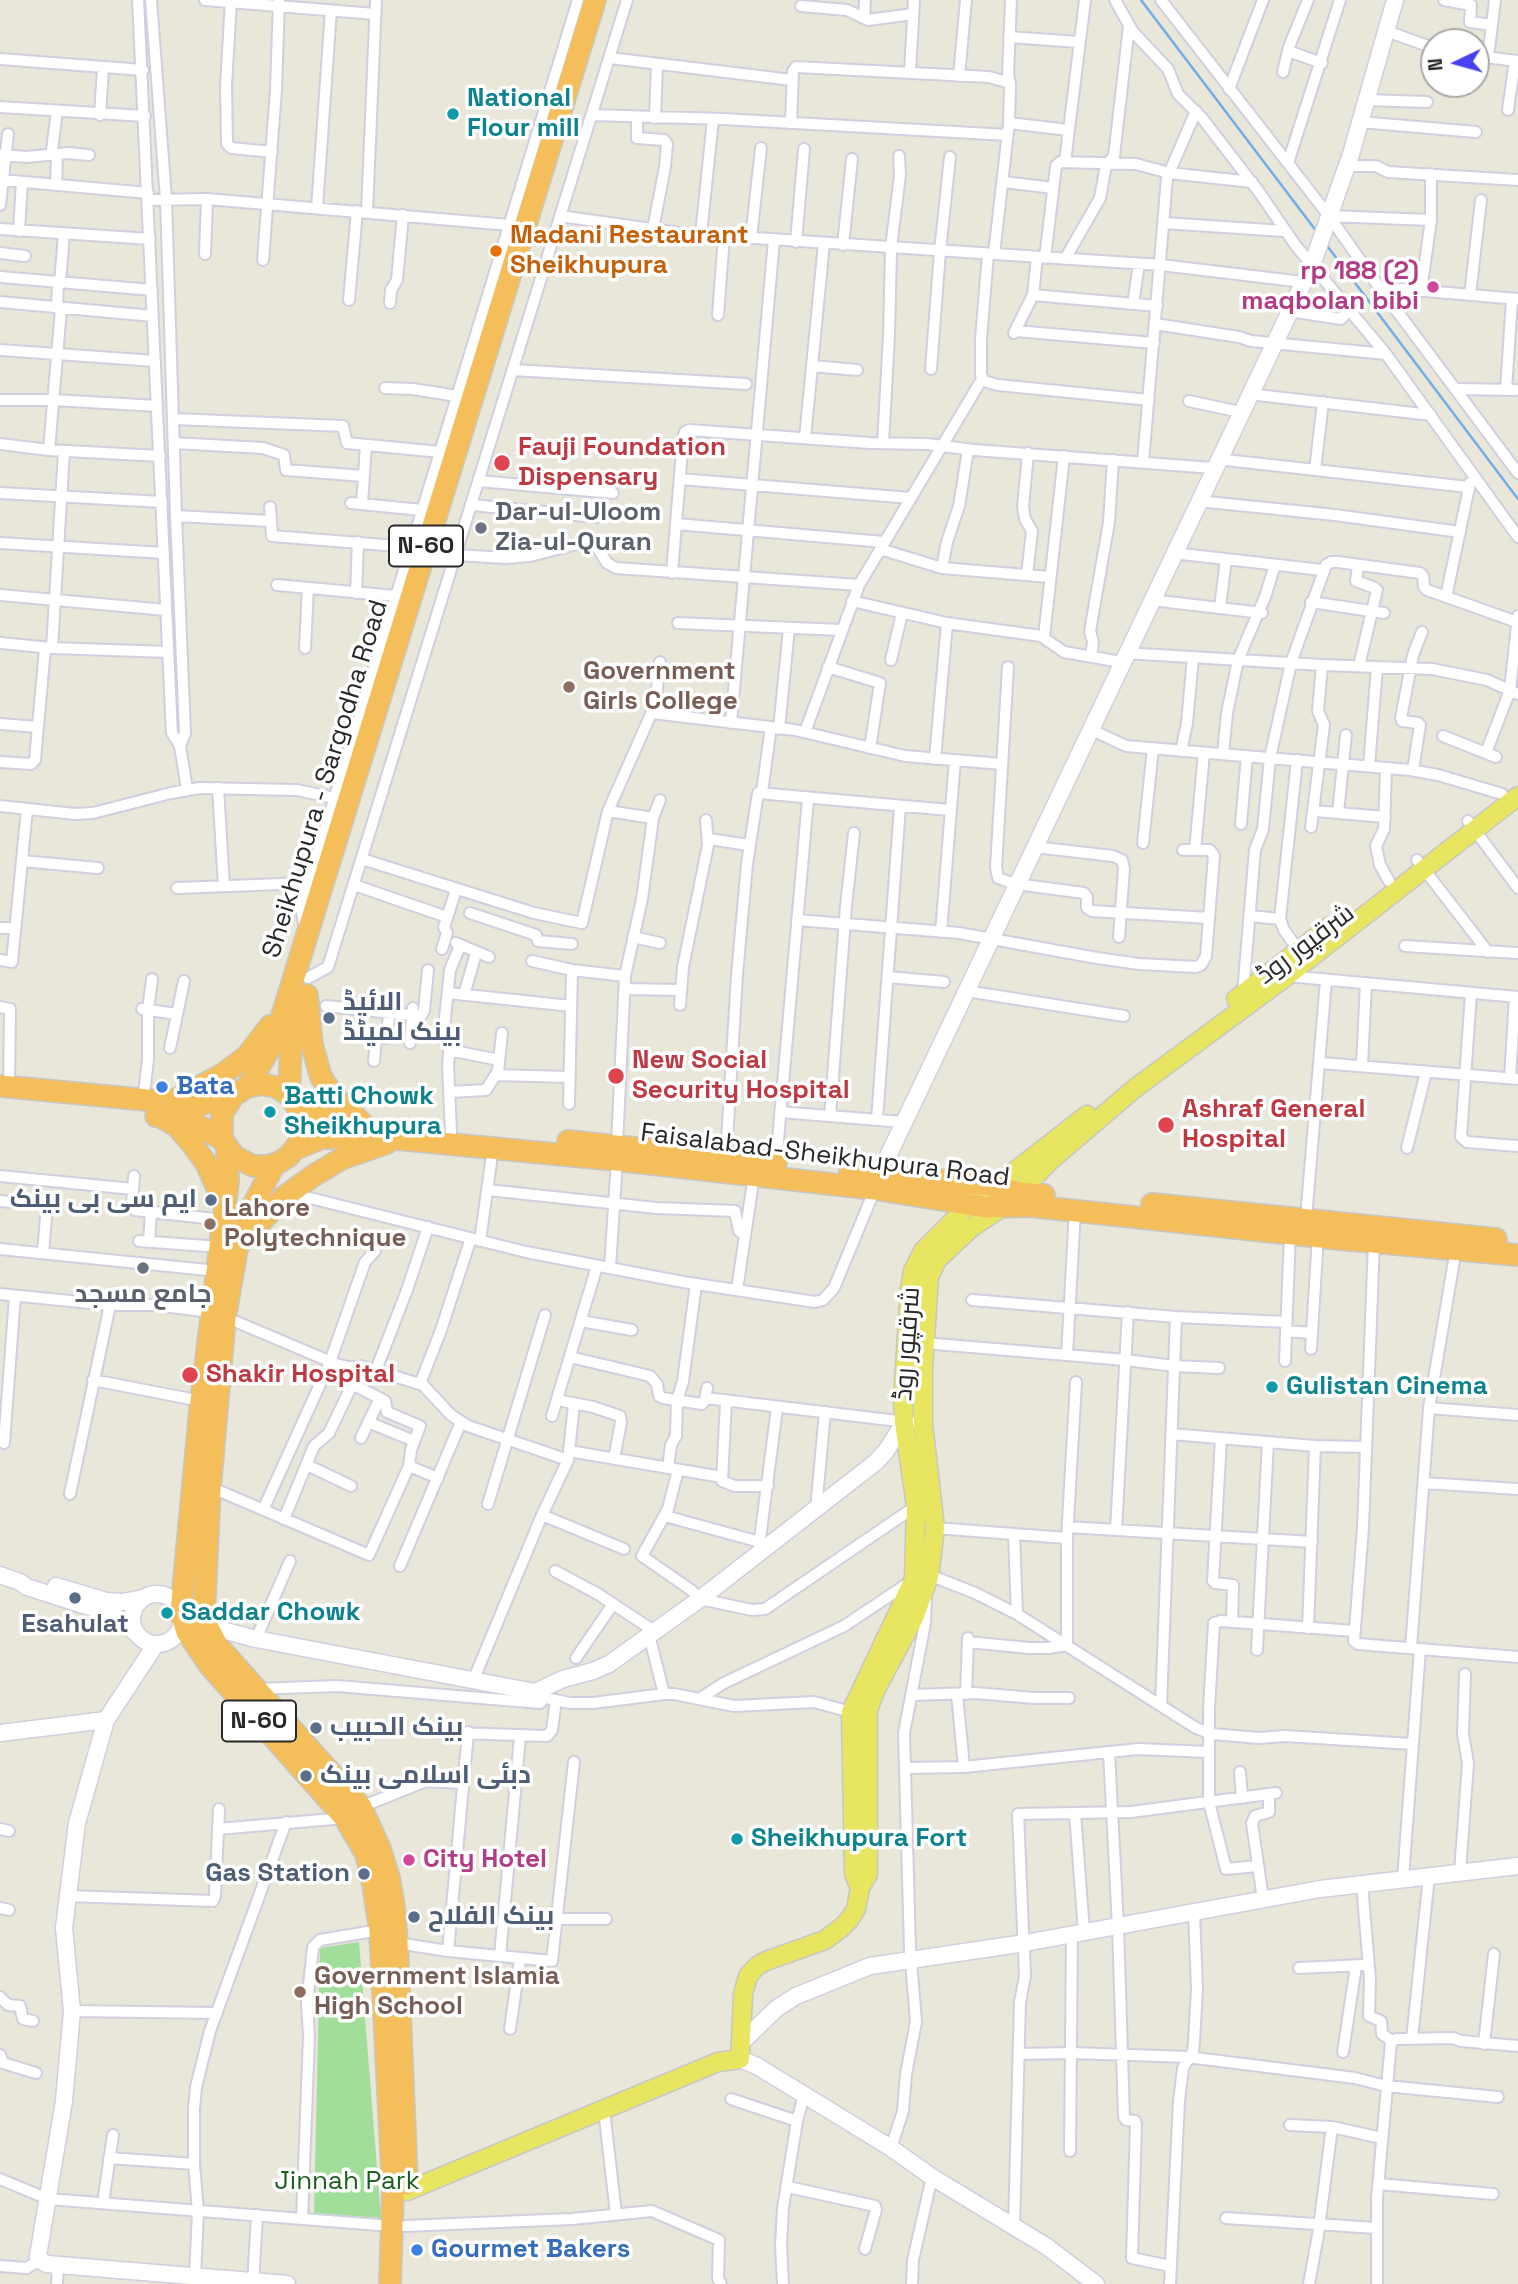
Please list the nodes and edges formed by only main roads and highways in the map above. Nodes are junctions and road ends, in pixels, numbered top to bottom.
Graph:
1 (595, 0) edge
2 (608, 0) edge
3 (1513, 794) edge
4 (1421, 864) junction
5 (302, 981) junction
6 (3, 1090) edge
7 (240, 1091) junction
8 (294, 1100) junction
9 (157, 1106) junction
10 (364, 1125) junction
11 (399, 1139) junction
12 (225, 1143) junction
13 (295, 1149) junction
14 (617, 1153) junction
15 (274, 1165) junction
16 (877, 1182) junction
17 (991, 1185) junction
18 (1011, 1200) junction
19 (970, 1204) junction
20 (224, 1213) junction
21 (1312, 1227) junction
22 (1518, 1241) edge
23 (228, 1248) junction
24 (1518, 1255) edge
25 (921, 1274) junction
26 (218, 1314) junction
27 (921, 1578) junction
28 (203, 1634) junction
29 (228, 1658) junction
30 (206, 1661) junction
31 (353, 1813) junction
32 (860, 1888) junction
33 (394, 2051) junction
34 (407, 2191) junction
35 (398, 2226) junction
36 (390, 2284) edge
37 (402, 2284) edge

1 - 5 highway, Sheikhupura - Sargodha Road / N-60
2 - 5 highway, Sheikhupura - Sargodha Road / N-60
3 - 4 main road, شرقپور روڈ
4 - 17 main road, شرقپور روڈ
4 - 18 main road, شرقپور روڈ
5 - 7 highway, Sheikhupura - Sargodha Road / N-60
5 - 8 highway, Sheikhupura - Sargodha Road / N-60
5 - 9 highway
5 - 10 highway
6 - 9 highway
7 - 8 highway
7 - 9 highway
7 - 12 highway
8 - 10 highway, Faisalabad-Sheikhupura Road
8 - 13 highway
9 - 12 highway
9 - 20 highway
10 - 14 highway, Faisalabad-Sheikhupura Road
11 - 13 highway, Faisalabad-Sheikhupura Road
11 - 14 highway, Faisalabad-Sheikhupura Road
11 - 23 highway
12 - 15 highway
12 - 20 highway, N-60
13 - 15 highway
14 - 16 highway, Faisalabad-Sheikhupura Road
14 - 16 highway, Faisalabad-Sheikhupura Road
15 - 23 highway, N-60
16 - 17 highway, Faisalabad-Sheikhupura Road
16 - 19 highway, Faisalabad-Sheikhupura Road
17 - 18 highway, Faisalabad-Sheikhupura Road
17 - 19 main road, شرقپور روڈ
18 - 19 highway, Faisalabad-Sheikhupura Road
18 - 21 highway, Faisalabad-Sheikhupura Road
18 - 21 highway, Faisalabad-Sheikhupura Road
18 - 25 main road, شرقپور روڈ
19 - 25 main road, شرقپور روڈ
20 - 23 highway, N-60
21 - 22 highway, Faisalabad-Sheikhupura Road
21 - 24 highway, Faisalabad-Sheikhupura Road
23 - 26 highway, N-60
23 - 26 highway, N-60
25 - 27 main road, شرقپور روڈ
25 - 27 main road, شرقپور روڈ
26 - 28 highway, N-60
26 - 28 highway, N-60
27 - 32 main road, شرقپور روڈ
27 - 32 main road, شرقپور روڈ
28 - 29 highway, N-60
28 - 30 highway, N-60
29 - 30 highway
29 - 31 highway, N-60
30 - 31 highway, N-60
31 - 33 highway, N-60
31 - 33 highway, N-60
32 - 34 main road, شرقپور روڈ
33 - 34 highway, N-60
33 - 35 highway, N-60
34 - 35 highway, N-60
35 - 36 highway, N-60
35 - 37 highway, N-60

